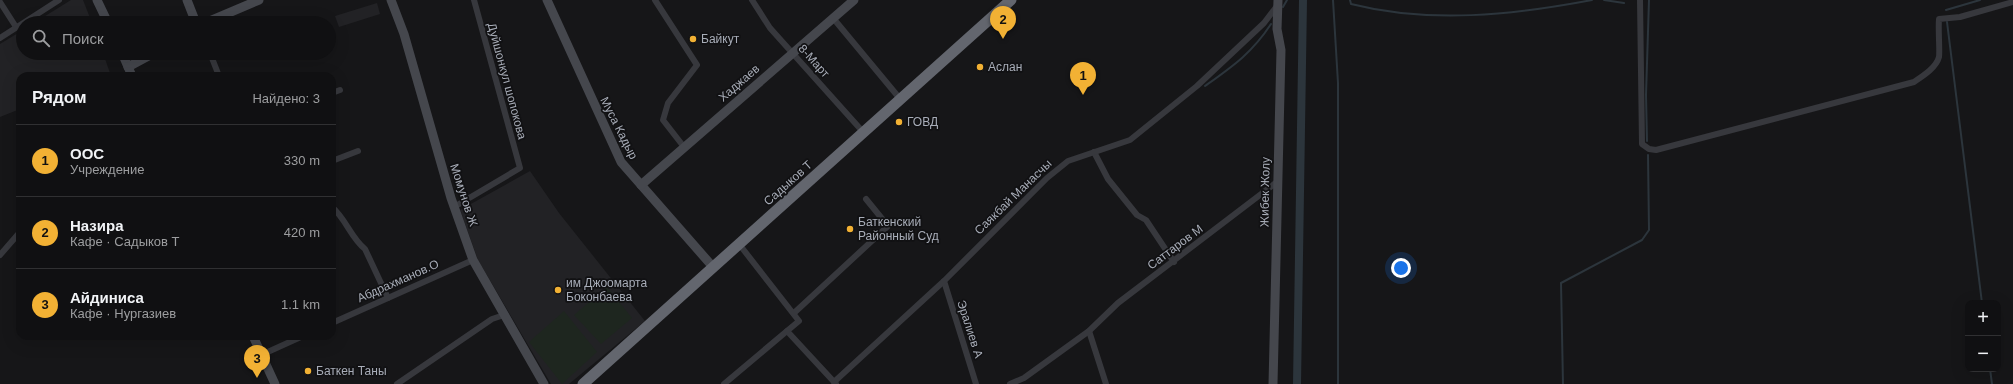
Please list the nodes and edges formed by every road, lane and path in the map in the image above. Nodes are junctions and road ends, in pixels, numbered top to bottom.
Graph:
1 (59, 0) edge
2 (97, 0) edge
3 (187, 0) edge
4 (259, 0) edge
5 (390, 0) edge
6 (474, 0) edge
7 (547, 0) edge
8 (655, 0) edge
9 (752, 0) edge
10 (1011, 0) edge
11 (1640, 0) edge
12 (851, 1) edge
13 (0, 2) edge
14 (2013, 2) edge
15 (1278, 3) edge
16 (34, 16) edge
17 (105, 16) edge
18 (193, 16) edge
19 (221, 16) edge
20 (833, 18) junction
21 (16, 27) joint
22 (0, 38) edge
23 (792, 54) junction
24 (125, 60) edge
25 (141, 60) edge
26 (213, 60) edge
27 (128, 67) junction
28 (130, 72) edge
29 (217, 72) edge
30 (340, 90) dead end
31 (336, 92) edge
32 (901, 100) junction
33 (864, 133) junction
34 (684, 147) junction
35 (358, 151) dead end
36 (1094, 152) junction
37 (336, 159) edge
38 (1277, 182) junction
39 (641, 185) junction
40 (866, 199) dead end
41 (454, 207) junction
42 (336, 210) edge
43 (16, 237) edge
44 (739, 244) junction
45 (0, 255) edge
46 (473, 260) junction
47 (1174, 262) junction
48 (713, 267) junction
49 (944, 281) junction
50 (388, 298) junction
51 (794, 313) junction
52 (504, 315) junction
53 (336, 321) edge
54 (787, 331) junction
55 (1089, 331) junction
56 (255, 340) edge
57 (294, 340) edge
58 (261, 355) junction
59 (835, 383) edge
60 (275, 384) edge
61 (397, 384) edge
62 (544, 384) edge
63 (583, 384) edge
64 (724, 384) edge
65 (976, 384) edge
66 (1010, 384) edge
67 (1106, 384) edge
68 (1273, 384) edge

1 - 16 street
2 - 17 street
3 - 18 street
4 - 19 street
5 - 41 street, Момунов Ж
6 - 41 street, Дуйшонкул шопокова
7 - 39 street, Муса Кадыр
8 - 34 street
9 - 23 street, 8-Март
10 - 32 highway, Садыков Т
11 - 14 street
12 - 20 street, Хаджаев
13 - 21 street
15 - 36 street, Саякбай Манасчы
15 - 38 street, Жибек Жолу
20 - 23 street, Хаджаев
20 - 32 street
21 - 22 street
23 - 33 street, 8-Март
23 - 34 street, Хаджаев
24 - 27 street
25 - 27 street
26 - 29 street
27 - 28 street
30 - 31 street
32 - 33 highway, Садыков Т
33 - 44 highway, Садыков Т
34 - 39 street, Хаджаев
35 - 37 street
36 - 47 street
36 - 49 street, Саякбай Манасчы
38 - 47 street, Саттаров М
38 - 68 street, Жибек Жолу
39 - 48 street, Муса Кадыр
40 - 51 street
41 - 46 street, Момунов Ж
42 - 50 street
43 - 45 street
44 - 48 highway, Садыков Т
44 - 51 street
46 - 50 street, Абдрахманов.О
46 - 52 street, Момунов Ж
47 - 55 street, Саттаров М
48 - 63 highway, Садыков Т
49 - 59 street, Саякбай Манасчы
49 - 65 street, Эралиев А
50 - 53 street, Абдрахманов.О
51 - 54 street
52 - 61 street
52 - 62 street, Момунов Ж
54 - 59 street
54 - 64 street
55 - 66 street, Саттаров М
55 - 67 street
56 - 58 street
57 - 58 street
58 - 60 street

